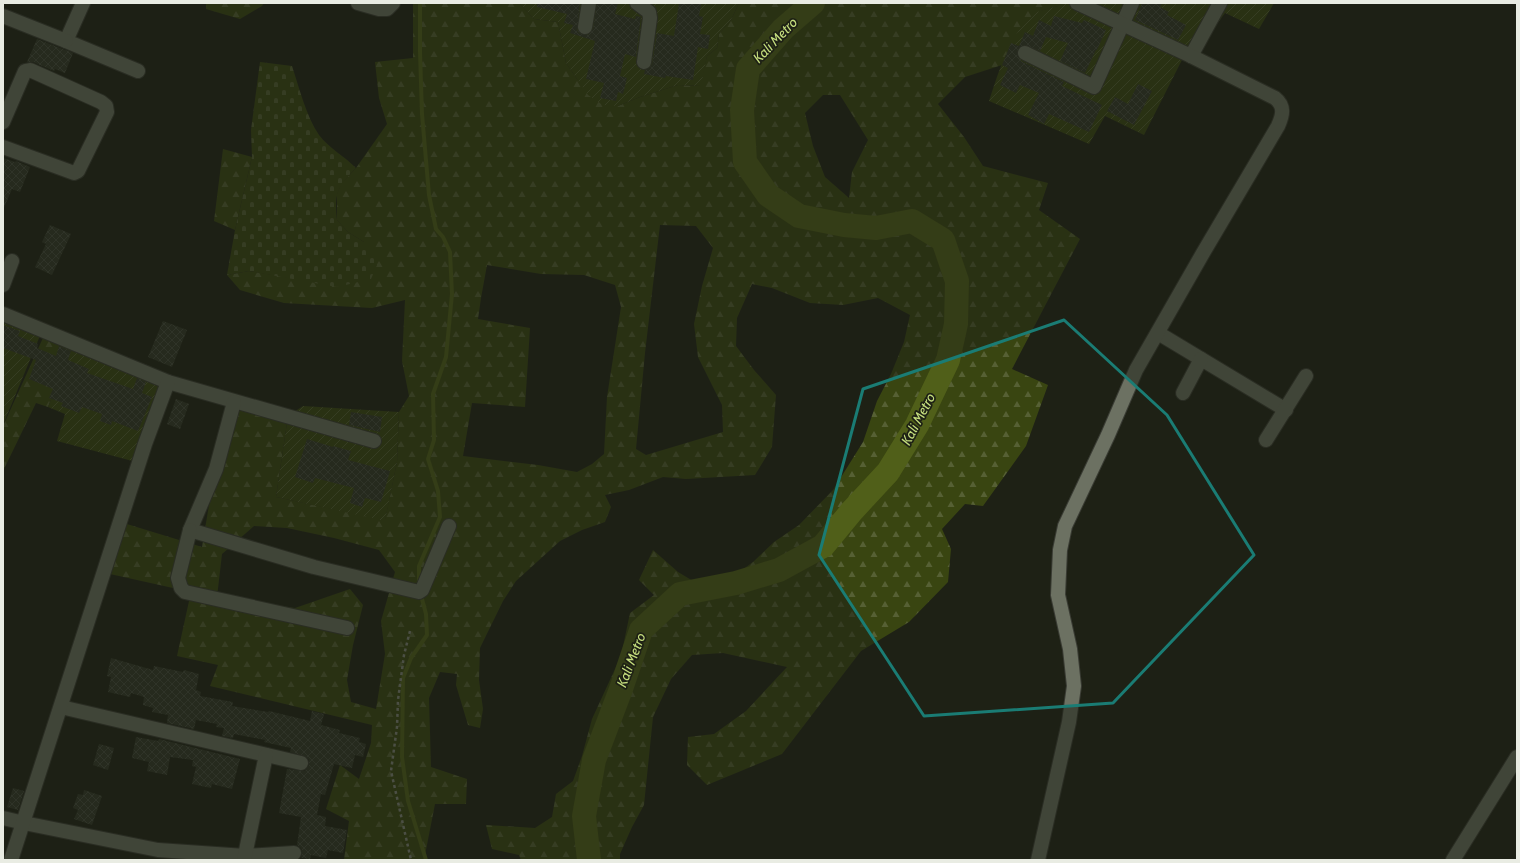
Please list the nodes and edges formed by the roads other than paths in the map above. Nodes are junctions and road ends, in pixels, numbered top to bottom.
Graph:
1 (83, 3) edge
2 (358, 3) edge
3 (393, 3) edge
4 (589, 3) edge
5 (637, 3) edge
6 (1077, 3) edge
7 (1132, 3) edge
8 (1220, 3) edge
9 (3, 16) edge
10 (1122, 24) junction
11 (585, 27) dead end
12 (66, 41) junction
13 (1024, 53) dead end
14 (1191, 56) junction
15 (644, 62) dead end
16 (138, 71) dead end
17 (3, 122) edge
18 (3, 147) edge
19 (12, 261) dead end
20 (3, 285) edge
21 (3, 314) edge
22 (1158, 333) junction
23 (1201, 359) junction
24 (1306, 376) dead end
25 (168, 382) junction
26 (1183, 393) dead end
27 (234, 402) junction
28 (1286, 410) junction
29 (1266, 440) dead end
30 (374, 441) dead end
31 (448, 526) dead end
32 (190, 530) junction
33 (347, 628) dead end
34 (61, 707) junction
35 (266, 755) junction
36 (1517, 757) edge
37 (301, 763) dead end
38 (3, 818) edge
39 (24, 823) junction
40 (294, 853) dead end
41 (157, 855) edge
42 (244, 858) edge
43 (11, 860) edge
44 (1038, 860) edge
45 (1453, 860) edge

1 - 12 street
2 - 3 street
4 - 11 street
5 - 15 street
6 - 10 street
7 - 10 street
8 - 14 street
9 - 12 street
10 - 13 street
10 - 14 street
12 - 16 street
14 - 22 street
17 - 18 street
19 - 20 street
21 - 25 street
22 - 23 street
22 - 44 street
23 - 26 street
23 - 28 street
24 - 28 street
25 - 27 street
25 - 34 street
27 - 30 street
27 - 32 street
28 - 29 street
31 - 32 street
32 - 33 street
34 - 35 street
34 - 39 street
35 - 37 street
35 - 42 street
36 - 45 street
38 - 39 street
39 - 41 street
39 - 43 street
40 - 42 street
41 - 42 street

